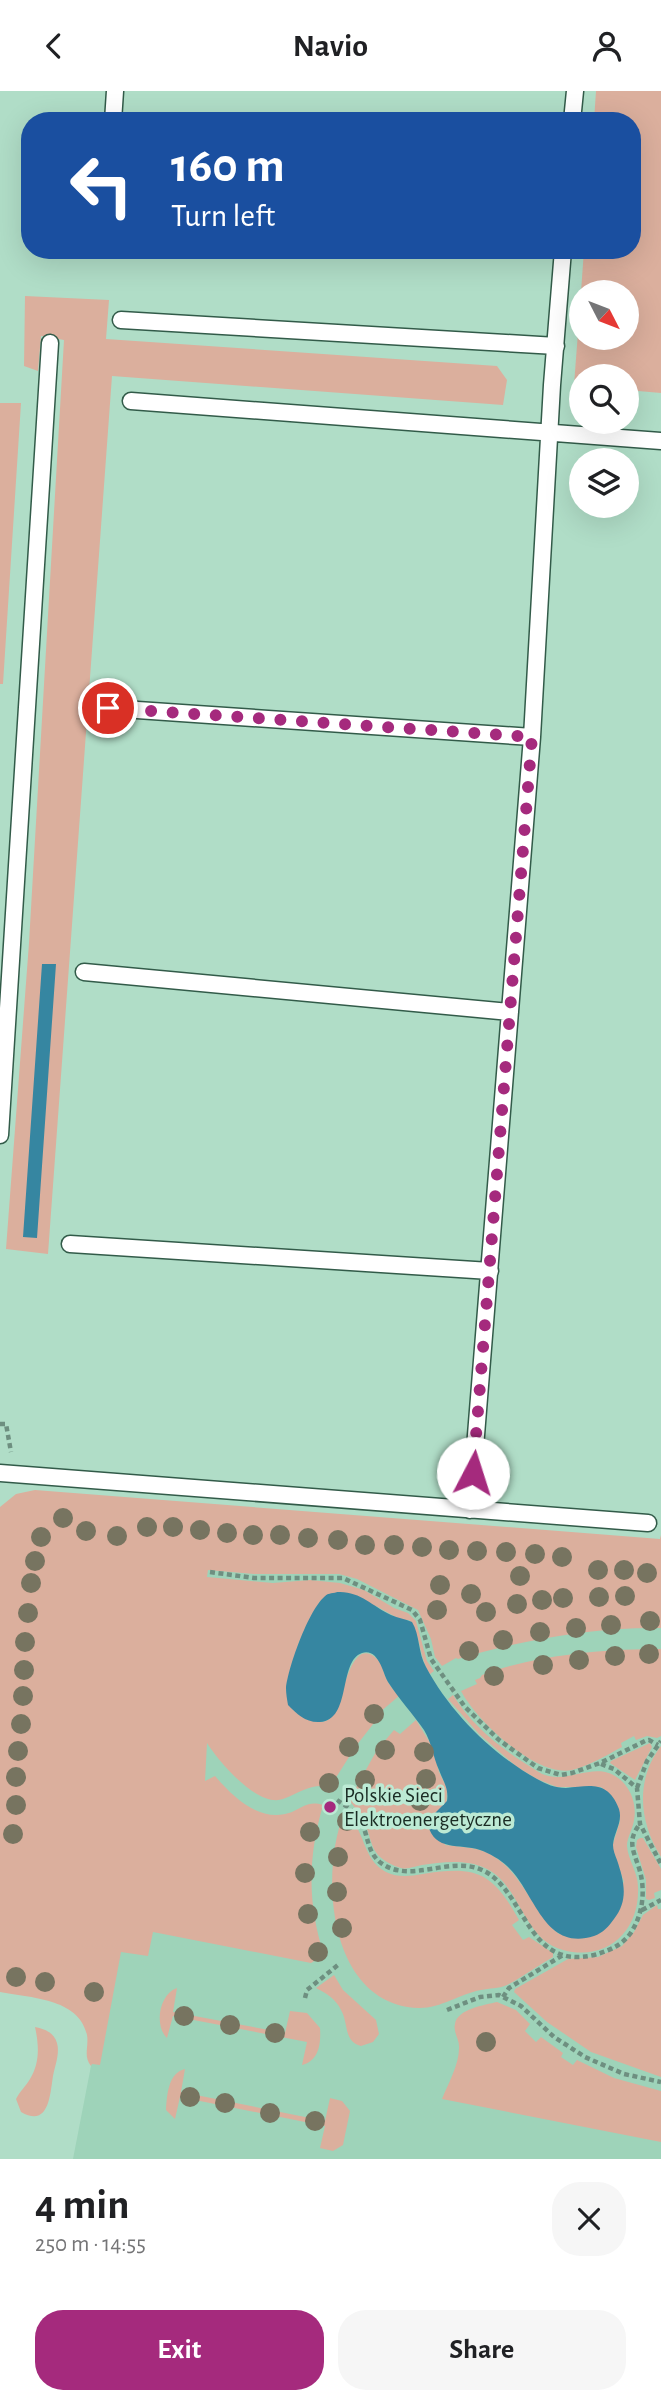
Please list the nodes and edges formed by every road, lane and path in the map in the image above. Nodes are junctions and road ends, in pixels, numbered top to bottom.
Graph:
1 (115, 91) edge
2 (575, 91) edge
3 (114, 112) edge
4 (573, 112) edge
5 (562, 259) edge
6 (121, 320) dead end
7 (50, 342) dead end
8 (556, 346) junction
9 (131, 401) dead end
10 (550, 432) junction
11 (661, 441) edge
12 (108, 708) dead end
13 (532, 737) junction
14 (5, 962) edge
15 (84, 972) dead end
16 (510, 1012) junction
17 (0, 1135) edge
18 (70, 1244) dead end
19 (489, 1271) junction
20 (0, 1473) edge
21 (470, 1510) junction
22 (648, 1523) dead end
23 (209, 1572) dead end
24 (659, 1743) edge
25 (600, 1763) junction
26 (637, 1789) junction
27 (337, 1800) dead end
28 (640, 1823) junction
29 (661, 1864) edge
30 (661, 1900) edge
31 (642, 1910) junction
32 (564, 1955) junction
33 (338, 1965) dead end
34 (503, 1997) junction
35 (305, 1998) dead end
36 (447, 2010) dead end
37 (661, 2082) edge

1 - 3 lane
2 - 4 lane
5 - 8 lane
6 - 8 lane
7 - 14 lane
8 - 10 lane
9 - 10 lane
10 - 11 lane
10 - 13 lane
12 - 13 lane
13 - 16 lane
14 - 17 lane
15 - 16 lane
16 - 19 lane
18 - 19 lane
19 - 21 lane
20 - 21 lane
21 - 22 lane
23 - 25 path
24 - 25 path
24 - 26 path
25 - 26 path
26 - 28 path
27 - 32 path
28 - 29 path
28 - 31 path
30 - 31 path
31 - 32 path
32 - 34 path
33 - 35 path
34 - 36 path
34 - 37 path

